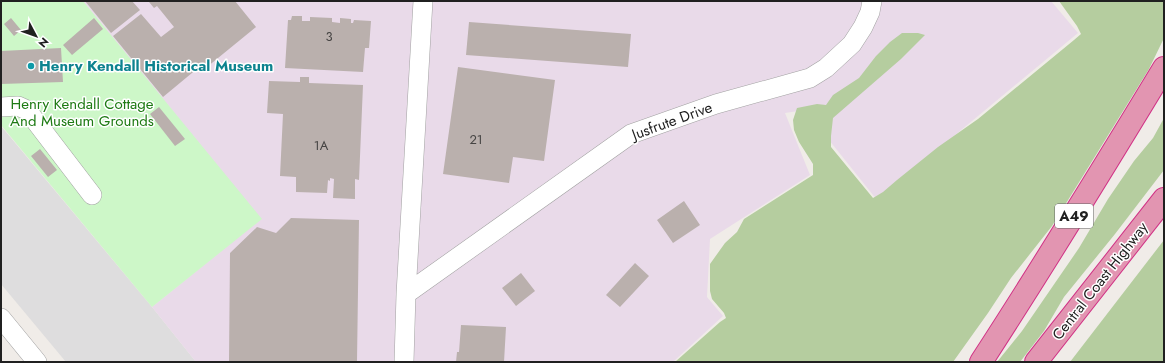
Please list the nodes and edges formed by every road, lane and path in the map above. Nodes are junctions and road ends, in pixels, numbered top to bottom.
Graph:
1 (423, 1) edge
2 (872, 1) edge
3 (1164, 68) edge
4 (10, 106) edge
5 (1, 115) edge
6 (92, 195) dead end
7 (1164, 199) edge
8 (406, 294) junction
9 (1, 318) edge
10 (37, 362) edge
11 (404, 362) edge
12 (981, 362) edge
13 (1036, 362) edge

1 - 8 street
2 - 8 street, Jusfrute Drive
3 - 12 highway, A49
4 - 5 street
4 - 6 street
7 - 13 highway, Central Coast Highway
8 - 11 street
9 - 10 street

